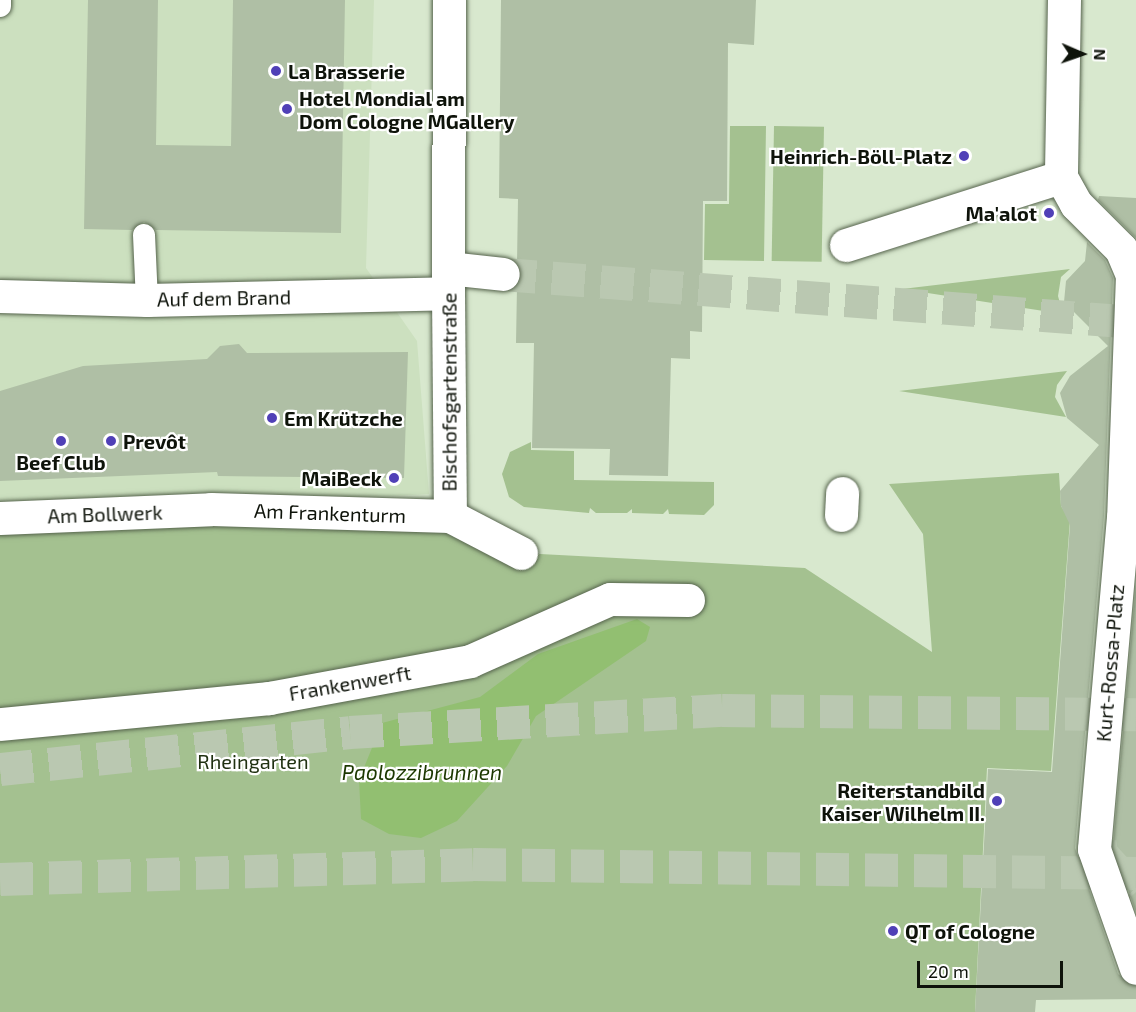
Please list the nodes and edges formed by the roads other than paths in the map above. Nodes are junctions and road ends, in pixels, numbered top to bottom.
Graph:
1 (0, 0) edge
2 (449, 0) edge
3 (1064, 0) edge
4 (0, 6) edge
5 (1061, 177) junction
6 (144, 235) dead end
7 (846, 245) dead end
8 (503, 274) tunnel mouth
9 (448, 281) junction
10 (0, 296) edge
11 (147, 300) junction
12 (211, 509) joint
13 (450, 516) junction
14 (0, 518) edge
15 (520, 553) dead end
16 (688, 600) dead end
17 (0, 724) edge
18 (1136, 968) edge

1 - 4 lane
2 - 9 street, Bischofsgartenstraße
3 - 5 street
5 - 7 street
5 - 18 street, Kurt-Rossa-Platz
6 - 11 lane
8 - 9 street, Bischofsgartenstraße
9 - 11 street, Auf dem Brand
9 - 13 street, Bischofsgartenstraße
10 - 11 street, Auf dem Brand
12 - 13 street, Am Frankenturm
12 - 14 street, Am Bollwerk
13 - 15 street
16 - 17 street, Frankenwerft

